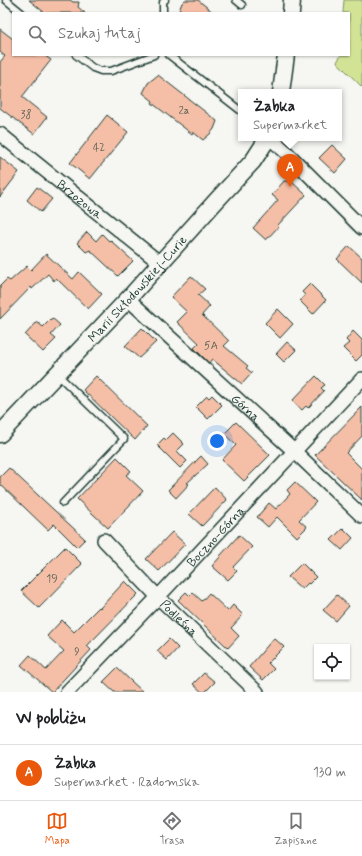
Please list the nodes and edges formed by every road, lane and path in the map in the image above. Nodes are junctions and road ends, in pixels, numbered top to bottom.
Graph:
1 (6, 0) edge
2 (165, 0) edge
3 (236, 0) edge
4 (292, 0) edge
5 (242, 5) dead end
6 (21, 12) edge
7 (163, 12) edge
8 (291, 12) edge
9 (77, 56) edge
10 (151, 56) edge
11 (170, 56) edge
12 (286, 56) edge
13 (281, 89) edge
14 (238, 109) edge
15 (0, 134) edge
16 (267, 141) edge
17 (273, 141) edge
18 (362, 228) edge
19 (160, 263) junction
20 (128, 299) junction
21 (57, 374) junction
22 (362, 379) edge
23 (0, 434) edge
24 (294, 451) junction
25 (63, 504) dead end
26 (362, 516) edge
27 (104, 540) dead end
28 (158, 597) junction
29 (67, 692) edge
30 (257, 692) edge

1 - 6 lane
2 - 7 lane
3 - 5 lane
4 - 8 street
9 - 10 lane
11 - 14 lane
12 - 13 street
15 - 19 street, Brzozowa
16 - 19 street, Marii Skłodowskiej-Curie
17 - 18 street
19 - 20 street, Marii Skłodowskiej-Curie
20 - 21 street, Marii Skłodowskiej-Curie
20 - 24 street, Górna
21 - 23 street, Marii Skłodowskiej-Curie
21 - 25 lane
22 - 24 street, Boczno-Górna
24 - 26 street, Górna
24 - 28 street, Boczno-Górna
27 - 28 street, Podleśna
28 - 29 street, Boczno-Górna
28 - 30 street, Podleśna

